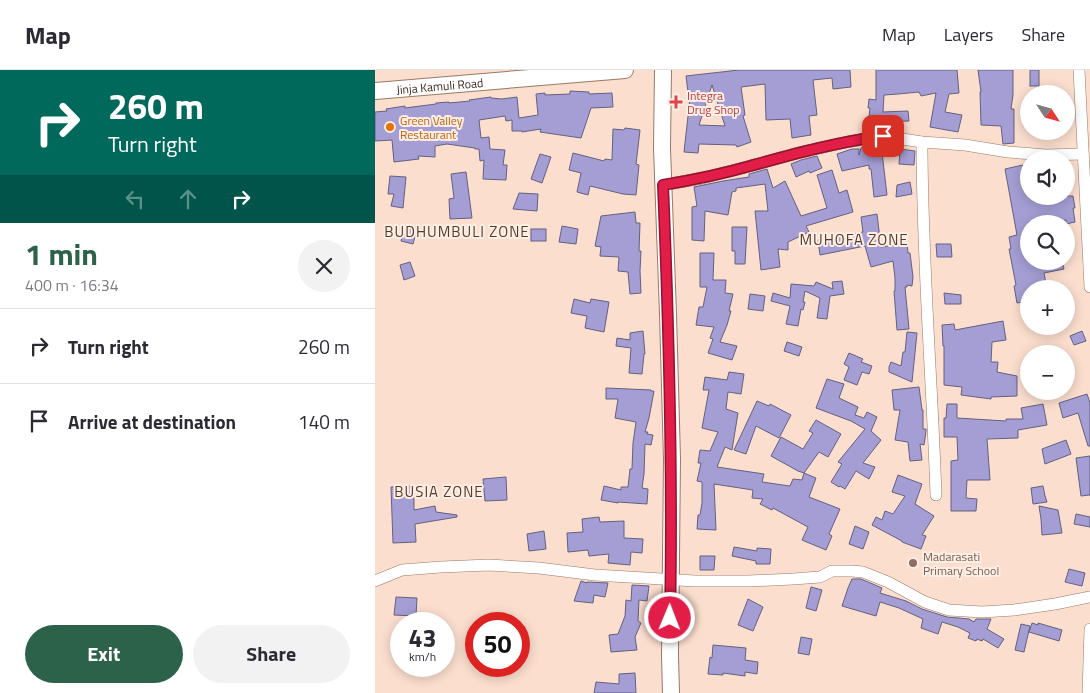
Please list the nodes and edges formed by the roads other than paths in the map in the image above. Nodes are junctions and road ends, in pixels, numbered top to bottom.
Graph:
1 (625, 70) edge
2 (663, 70) edge
3 (1079, 70) edge
4 (375, 91) edge
5 (922, 142) junction
6 (1083, 154) junction
7 (663, 185) junction
8 (1090, 286) edge
9 (936, 495) dead end
10 (671, 580) junction
11 (375, 581) edge
12 (1090, 597) edge
13 (1090, 629) edge
14 (671, 693) edge
15 (1088, 693) edge

1 - 4 main road, Jinja Kamuli Road
2 - 7 main road
3 - 6 street
5 - 6 street
5 - 7 street
5 - 9 street
6 - 8 street
7 - 10 main road
10 - 11 street
10 - 12 street
10 - 14 main road
13 - 15 street

